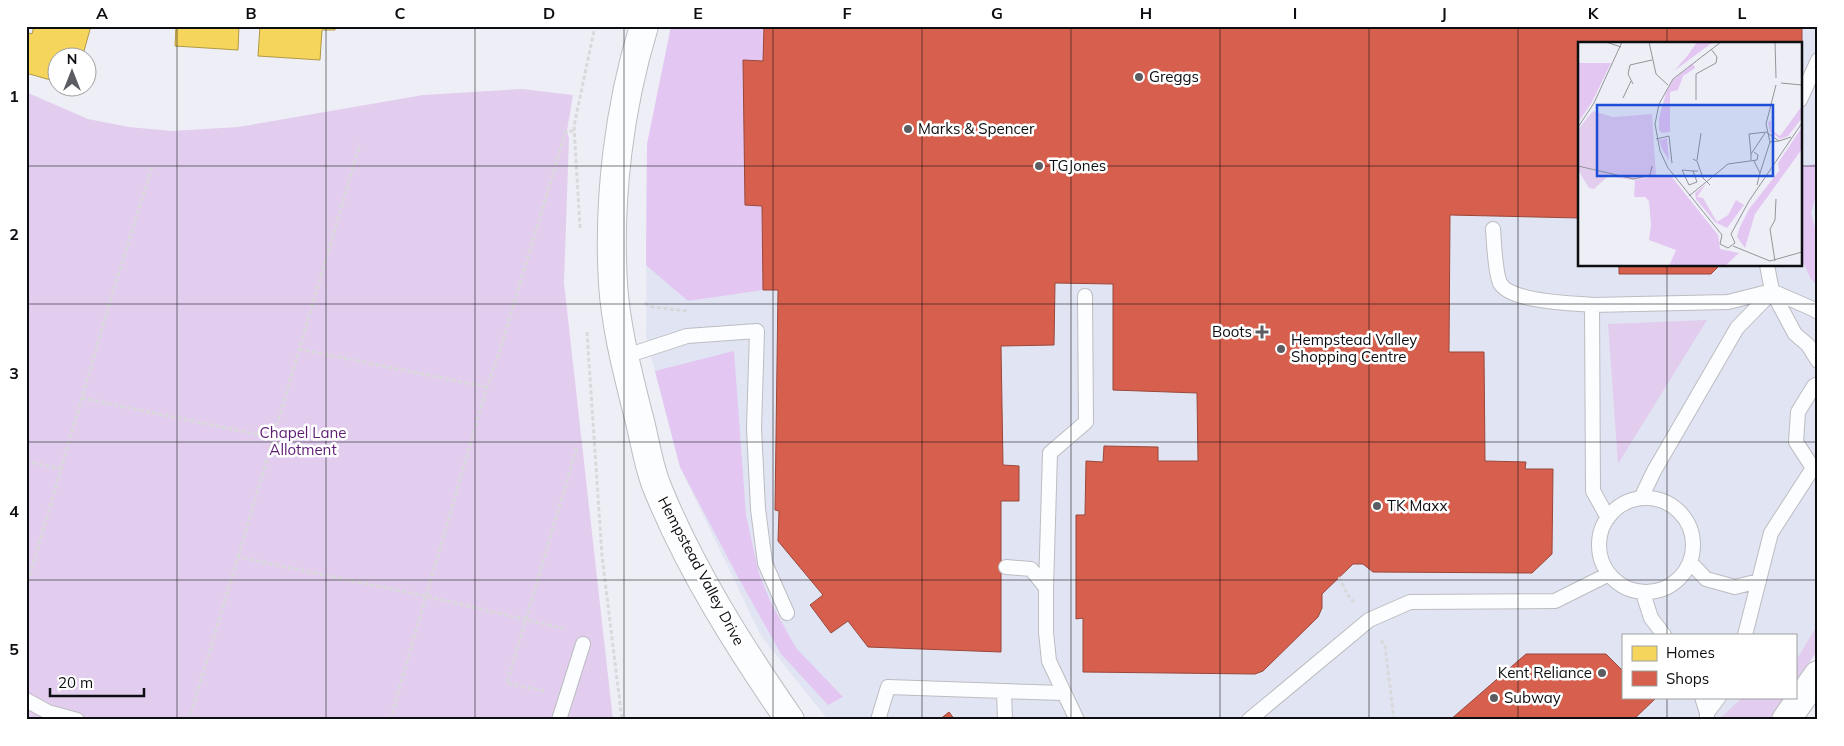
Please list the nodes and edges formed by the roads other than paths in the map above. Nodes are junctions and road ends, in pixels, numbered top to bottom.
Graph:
1 (644, 26) edge
2 (1818, 60) edge
3 (1802, 96) edge
4 (1493, 229) dead end
5 (1767, 266) edge
6 (1772, 291) junction
7 (1085, 296) dead end
8 (1592, 305) junction
9 (1818, 312) edge
10 (623, 357) junction
11 (1818, 361) edge
12 (1818, 367) edge
13 (1816, 385) edge
14 (1641, 498) junction
15 (1608, 518) junction
16 (1691, 563) junction
17 (1006, 567) dead end
18 (1609, 574) junction
19 (1759, 581) junction
20 (1046, 588) junction
21 (1643, 593) junction
22 (787, 613) dead end
23 (1663, 634) edge
24 (1745, 634) edge
25 (583, 644) road end
26 (1818, 675) edge
27 (1004, 691) junction
28 (1063, 693) junction
29 (1702, 698) edge
30 (1718, 698) edge
31 (26, 700) edge
32 (1707, 717) edge
33 (77, 720) edge
34 (559, 720) edge
35 (790, 720) edge
36 (878, 720) edge
37 (1005, 720) edge
38 (1077, 720) edge
39 (1249, 720) edge
40 (1786, 720) edge

1 - 10 street, Hempstead Valley Drive
2 - 3 lane
4 - 8 lane
5 - 6 lane
6 - 8 lane
6 - 9 lane
6 - 11 lane
6 - 14 lane
7 - 20 lane
8 - 15 lane
10 - 22 lane
10 - 35 street, Hempstead Valley Drive
12 - 13 lane
13 - 19 lane
14 - 15 lane
14 - 16 lane
15 - 18 lane
16 - 19 lane
16 - 21 lane
17 - 20 lane
18 - 21 lane
18 - 39 lane
19 - 24 lane
20 - 28 lane
21 - 23 lane
25 - 34 lane
26 - 40 street
27 - 28 lane
27 - 36 lane
27 - 37 lane
28 - 38 lane
29 - 32 lane
30 - 32 lane
31 - 33 lane

